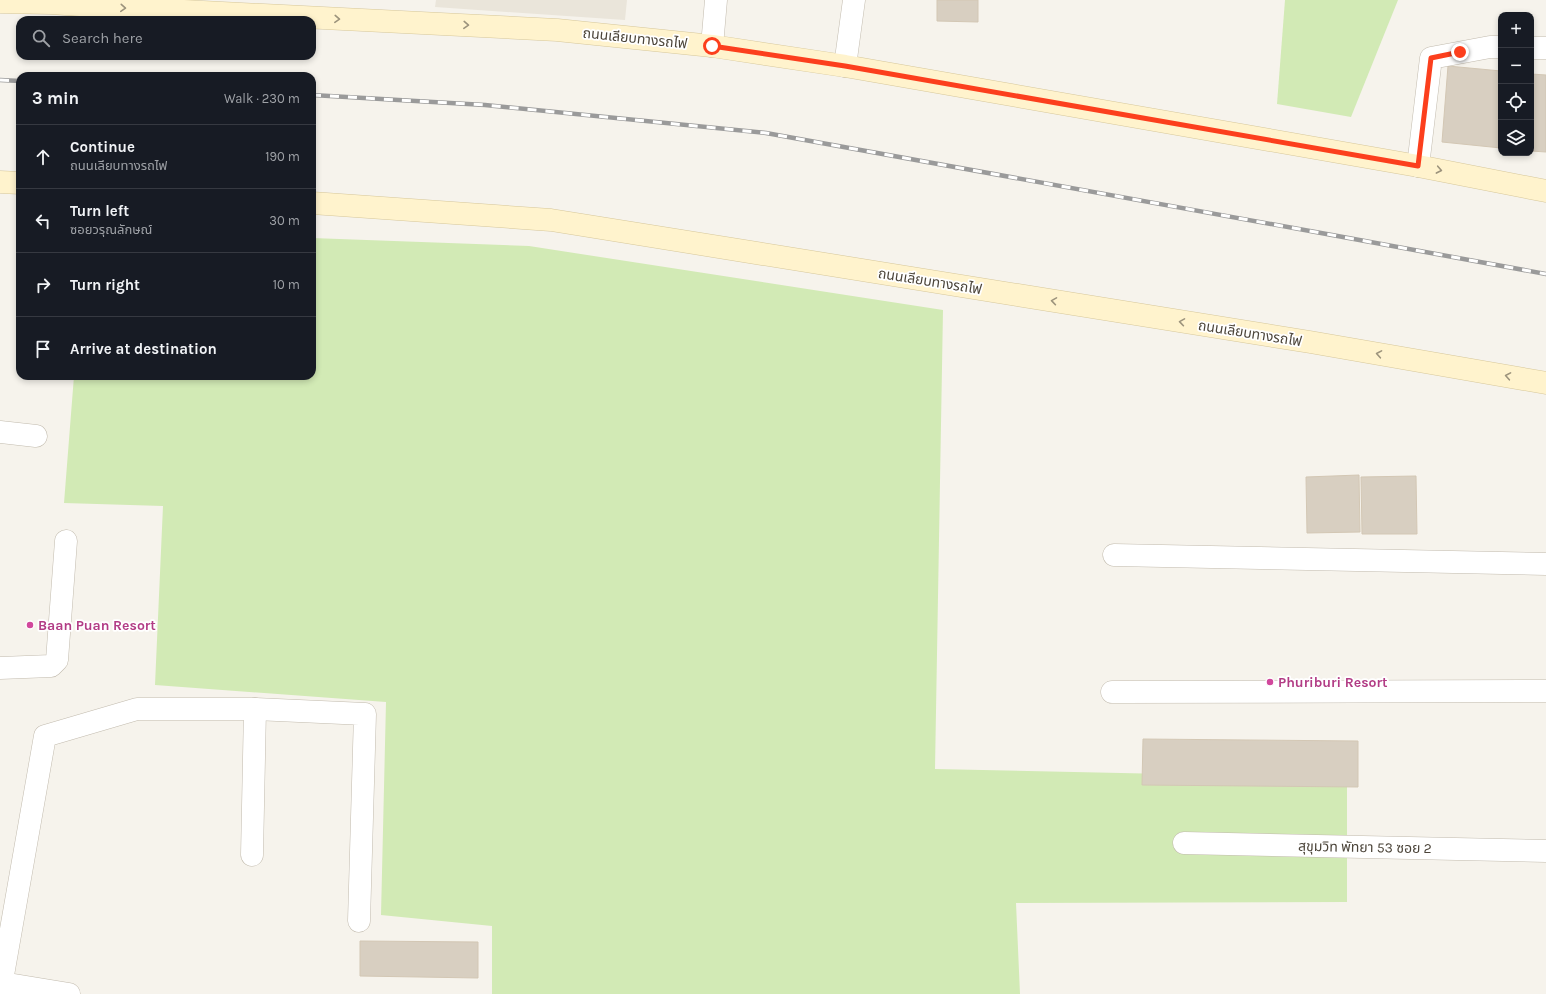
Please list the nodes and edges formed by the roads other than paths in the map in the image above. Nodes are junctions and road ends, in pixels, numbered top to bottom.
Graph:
1 (716, 0) edge
2 (854, 0) edge
3 (51, 1) edge
4 (0, 2) edge
5 (282, 16) edge
6 (316, 18) edge
7 (712, 46) junction
8 (1498, 47) edge
9 (1534, 48) edge
10 (1546, 48) edge
11 (845, 66) junction
12 (1418, 166) junction
13 (0, 182) edge
14 (16, 183) edge
15 (1546, 191) edge
16 (316, 203) edge
17 (1546, 383) edge
18 (0, 432) edge
19 (36, 436) dead end
20 (66, 541) dead end
21 (1114, 555) dead end
22 (1546, 564) edge
23 (0, 668) edge
24 (1546, 691) edge
25 (1112, 692) dead end
26 (256, 708) junction
27 (1184, 843) dead end
28 (1546, 851) edge
29 (252, 855) dead end
30 (359, 921) dead end
31 (1, 988) edge
32 (69, 994) edge

1 - 7 street
2 - 11 street
3 - 4 street, ถนนเลียบทางรถไฟ
3 -> 5 street, ถนนเลียบทางรถไฟ
6 -> 7 street, ถนนเลียบทางรถไฟ
7 - 11 street, ถนนเลียบทางรถไฟ
8 - 12 street
9 - 10 street
11 - 12 street, ถนนเลียบทางรถไฟ
12 -> 15 street, ถนนเลียบทางรถไฟ
13 - 14 street
17 -> 16 street, ถนนเลียบทางรถไฟ
18 - 19 street
20 - 23 street
21 - 22 street
24 - 25 street
26 - 29 street
26 - 30 street
26 - 31 street
27 - 28 street, สุขุมวิท พัทยา 53 ซอย 2
31 - 32 street

